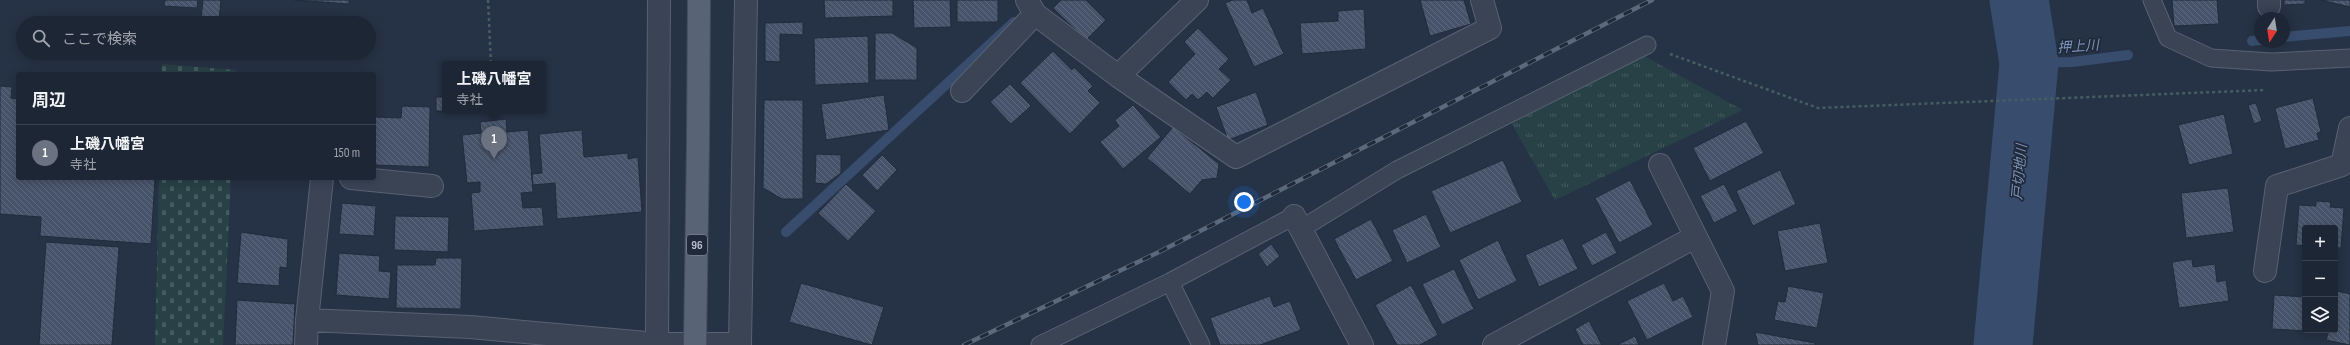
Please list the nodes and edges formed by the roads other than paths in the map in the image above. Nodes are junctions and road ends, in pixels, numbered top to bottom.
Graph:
1 (659, 0) edge
2 (699, 0) edge
3 (746, 0) edge
4 (1197, 0) edge
5 (1482, 0) edge
6 (2152, 0) edge
7 (1031, 7) edge
8 (1647, 45) road end
9 (2350, 58) edge
10 (1118, 76) junction
11 (962, 91) dead end
12 (2350, 128) edge
13 (1660, 165) dead end
14 (322, 180) edge
15 (370, 180) edge
16 (432, 186) dead end
17 (1298, 223) junction
18 (1695, 237) junction
19 (2264, 271) dead end
20 (1170, 282) junction
21 (308, 320) junction
22 (471, 336) edge
23 (657, 344) junction
24 (306, 345) edge
25 (695, 345) edge
26 (1040, 345) edge
27 (1201, 345) edge
28 (1362, 345) edge
29 (1494, 345) edge
30 (1714, 345) edge

1 - 23 street
2 - 25 main road, 96, bridge
3 - 23 street
4 - 10 street
5 - 10 street
6 - 9 lane
7 - 10 street
7 - 11 street
8 - 17 lane
12 - 19 street
13 - 18 street
14 - 21 street
15 - 16 street
17 - 20 lane
17 - 28 street
18 - 29 street
18 - 30 street
20 - 26 lane
20 - 27 lane
21 - 22 street
21 - 24 street
22 - 23 street

